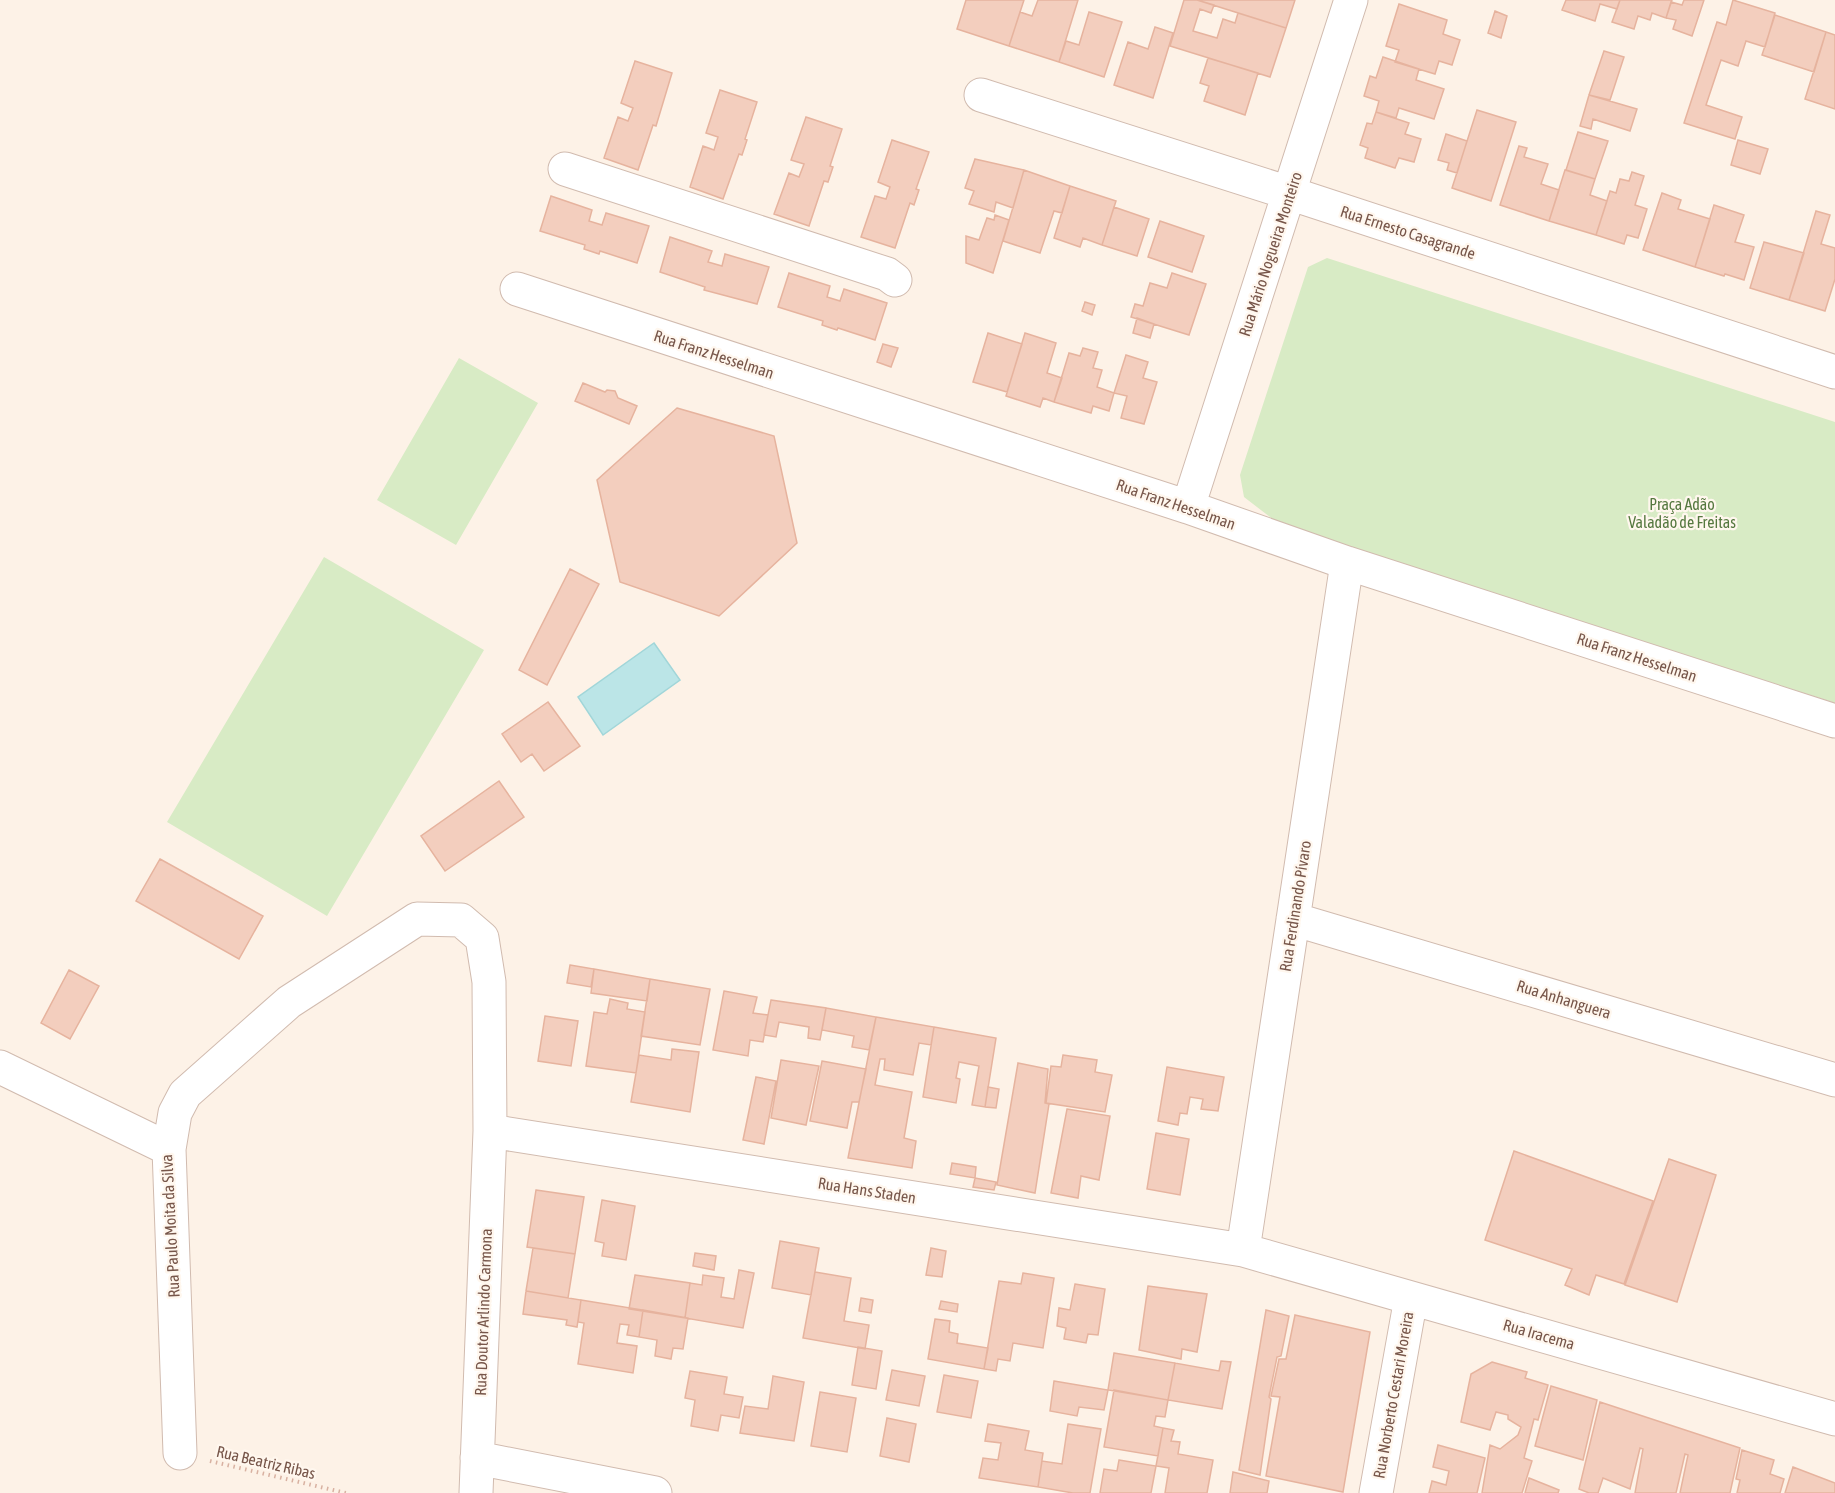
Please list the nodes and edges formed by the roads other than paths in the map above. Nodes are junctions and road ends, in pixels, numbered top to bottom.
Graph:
1 (1351, 0) edge
2 (981, 95) dead end
3 (565, 170) dead end
4 (1289, 193) junction
5 (895, 280) dead end
6 (517, 289) dead end
7 (1835, 372) edge
8 (1188, 507) junction
9 (1347, 563) junction
10 (1835, 721) edge
11 (1293, 919) junction
12 (0, 1067) edge
13 (1835, 1080) edge
14 (490, 1131) junction
15 (169, 1149) junction
16 (1243, 1250) junction
17 (1411, 1298) junction
18 (1835, 1419) edge
19 (180, 1453) road end
20 (477, 1458) junction
21 (476, 1493) edge
22 (655, 1493) edge
23 (1376, 1493) edge

1 - 4 street, Rua Mário Nogueira Monteiro
2 - 4 street, Rua Ernesto Casagrande
3 - 5 street
4 - 7 street, Rua Ernesto Casagrande
4 - 8 street, Rua Mário Nogueira Monteiro
6 - 8 street, Rua Franz Hesselman
8 - 9 street, Rua Franz Hesselman
9 - 10 street, Rua Franz Hesselman
9 - 11 street, Rua Ferdinando Pívaro
11 - 13 street, Rua Anhanguera
11 - 16 street, Rua Ferdinando Pívaro
12 - 15 street, Rua Paulo Moita da Silva
14 - 15 street, Rua Doutor Arlindo Carmona
14 - 16 street, Rua Hans Staden
14 - 20 street, Rua Doutor Arlindo Carmona
15 - 19 street, Rua Paulo Moita da Silva
16 - 17 street, Rua Iracema
17 - 18 street, Rua Iracema
17 - 23 street, Rua Norberto Cestari Moreira
20 - 21 street, Rua Doutor Arlindo Carmona
20 - 22 street

